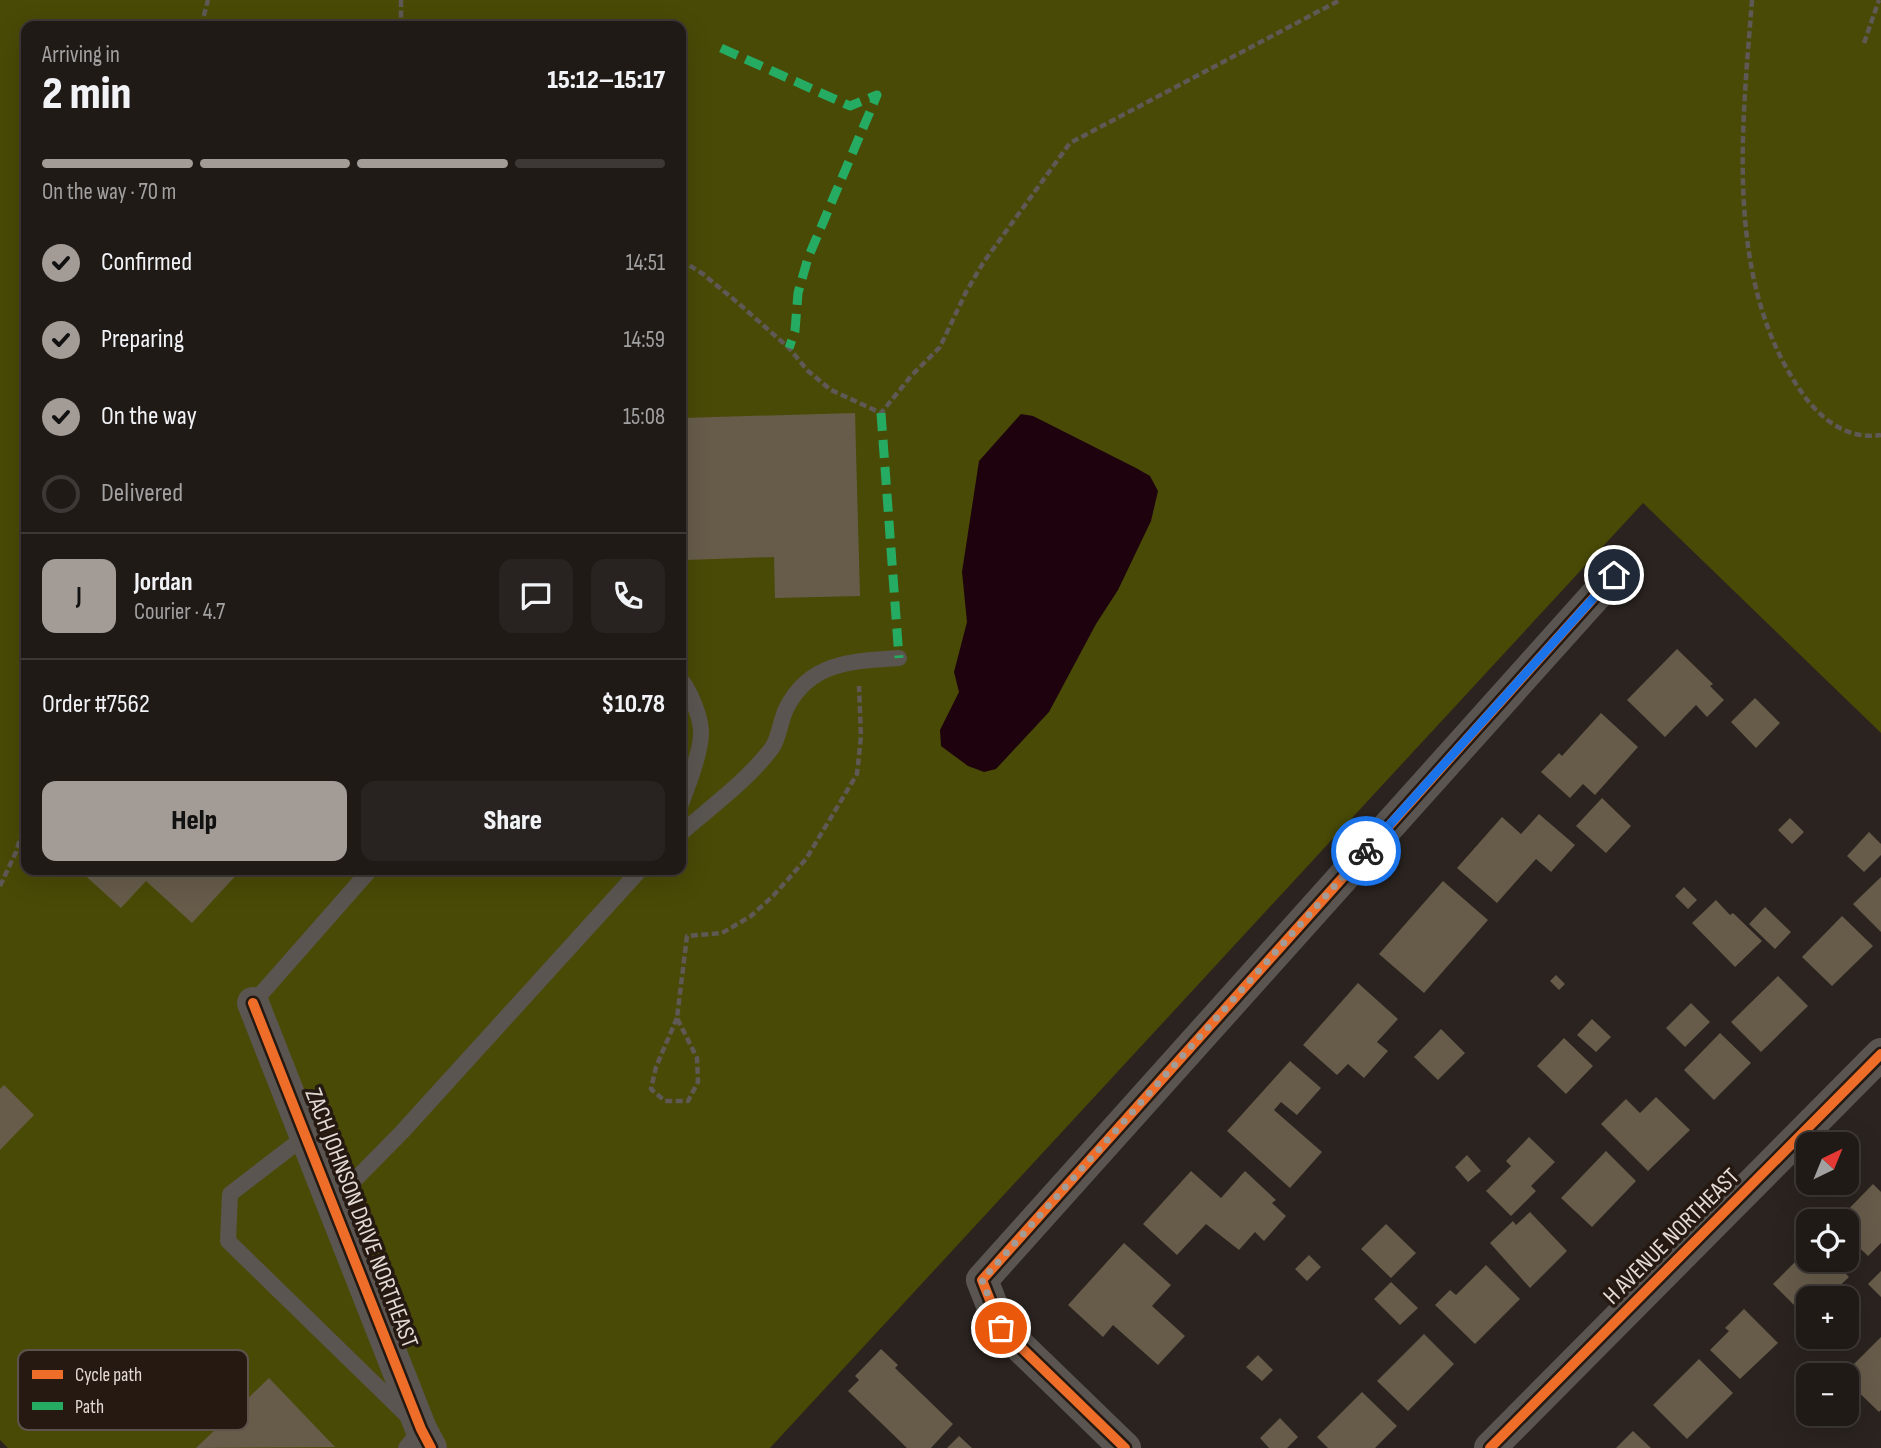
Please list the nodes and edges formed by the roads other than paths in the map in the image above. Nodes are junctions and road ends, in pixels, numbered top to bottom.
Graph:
1 (1614, 575) dead end
2 (899, 657) dead end
3 (686, 686) edge
4 (686, 790) edge
5 (686, 828) edge
6 (366, 875) edge
7 (635, 875) edge
8 (253, 1003) joint
9 (1881, 1054) edge
10 (307, 1135) junction
11 (333, 1202) junction
12 (420, 1442) edge
13 (1125, 1448) edge
14 (1490, 1448) edge

1 - 13 street
2 - 5 lane
3 - 4 lane
6 - 8 lane
7 - 11 lane
8 - 10 street, ZACH JOHNSON DRIVE NORTHEAST
9 - 14 street, H AVENUE NORTHEAST
10 - 11 street, ZACH JOHNSON DRIVE NORTHEAST
10 - 12 lane
11 - 12 street, ZACH JOHNSON DRIVE NORTHEAST

